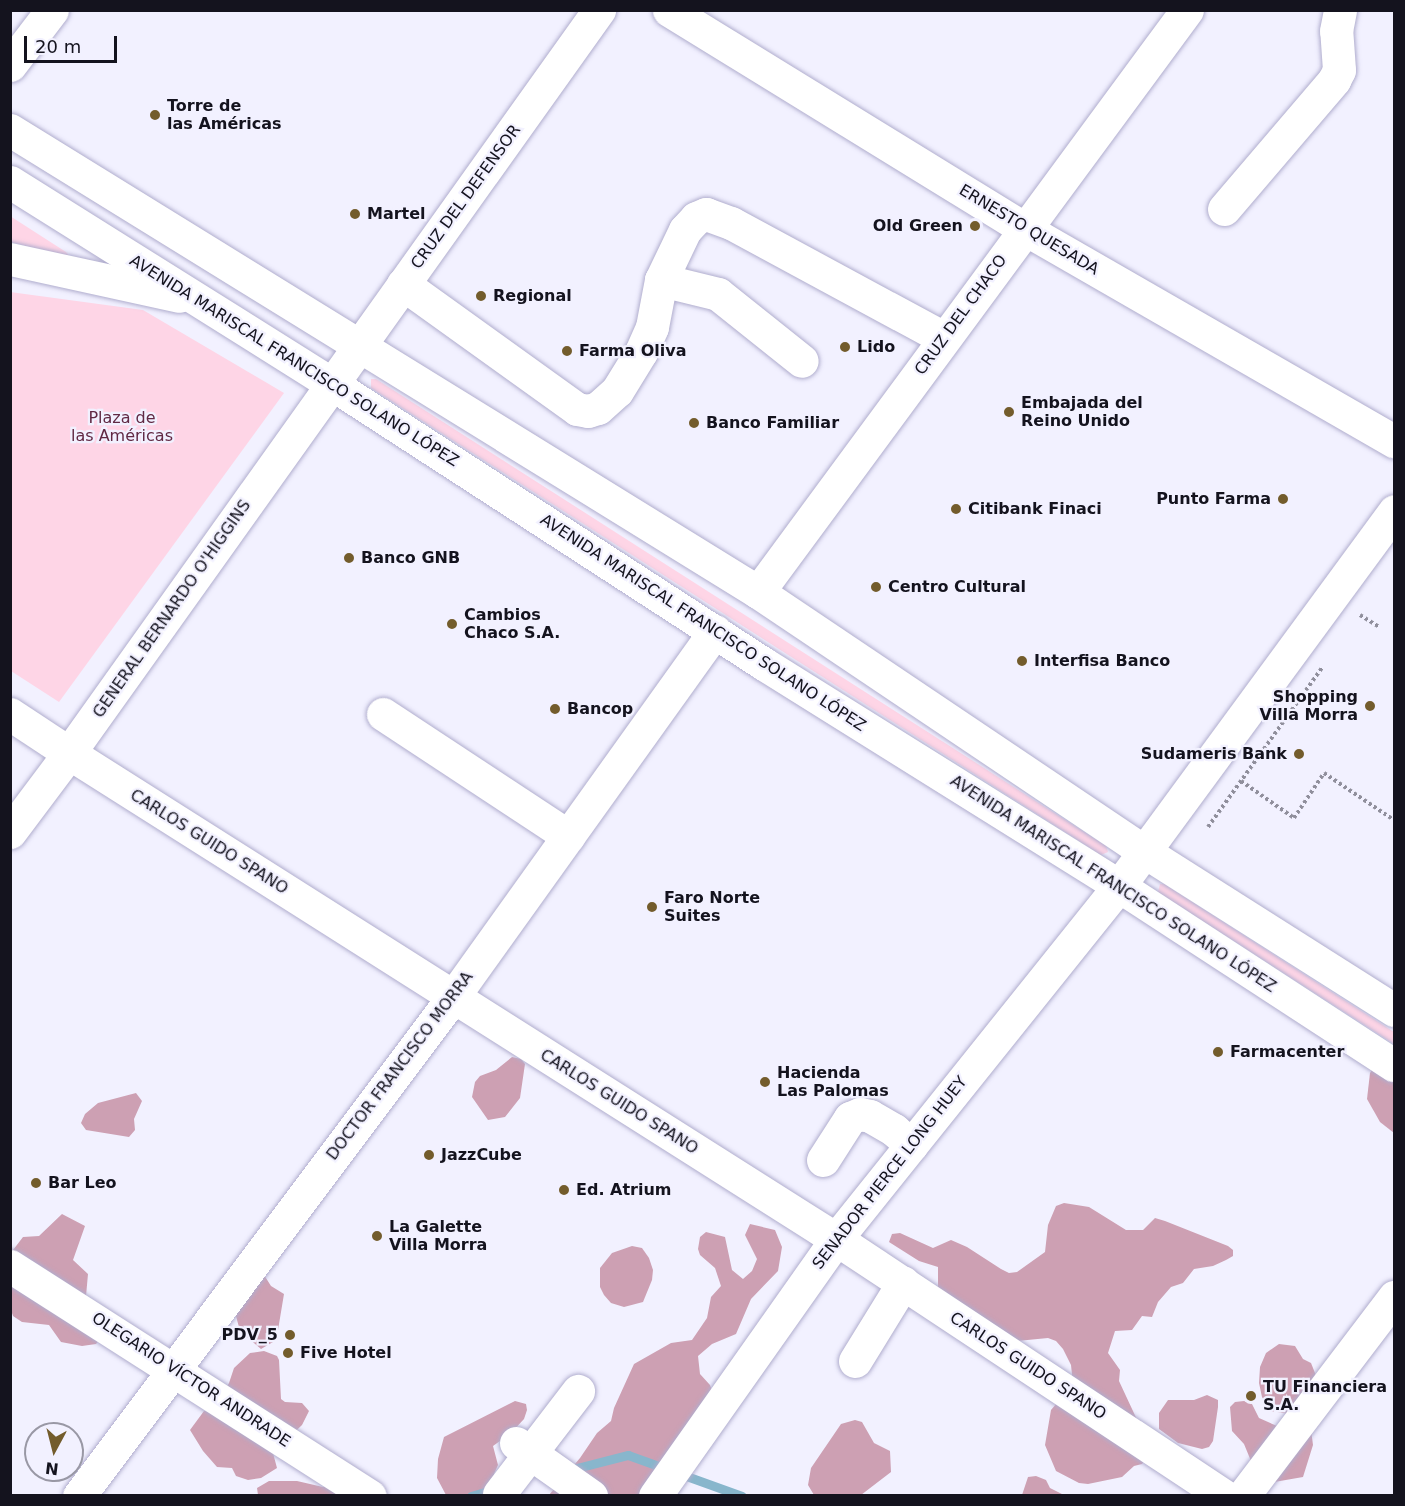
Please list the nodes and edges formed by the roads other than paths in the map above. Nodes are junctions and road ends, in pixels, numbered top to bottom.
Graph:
1 (52, 10) edge
2 (599, 10) edge
3 (669, 10) edge
4 (1187, 10) edge
5 (1340, 10) edge
6 (10, 65) edge
7 (10, 130) edge
8 (10, 182) edge
9 (1224, 209) dead end
10 (1025, 229) junction
11 (10, 260) edge
12 (661, 280) junction
13 (403, 284) junction
14 (201, 301) junction
15 (944, 338) junction
16 (358, 346) junction
17 (802, 361) dead end
18 (332, 384) junction
19 (1395, 441) edge
20 (1395, 511) edge
21 (758, 592) junction
22 (707, 642) junction
23 (10, 714) edge
24 (383, 714) dead end
25 (69, 753) junction
26 (10, 832) edge
27 (568, 836) junction
28 (1134, 866) junction
29 (453, 997) junction
30 (1395, 1010) edge
31 (1395, 1065) edge
32 (911, 1145) junction
33 (823, 1160) dead end
34 (836, 1239) junction
35 (10, 1266) edge
36 (903, 1283) junction
37 (1395, 1297) edge
38 (855, 1361) dead end
39 (173, 1368) junction
40 (578, 1391) dead end
41 (523, 1448) junction
42 (499, 1494) edge
43 (79, 1496) edge
44 (370, 1496) edge
45 (591, 1496) edge
46 (655, 1496) edge
47 (1225, 1496) edge
48 (1243, 1496) edge

1 - 6 main road
2 - 13 main road, CRUZ DEL DEFENSOR
3 - 10 main road, ERNESTO QUESADA
4 - 10 main road, CRUZ DEL CHACO
5 - 9 main road
7 - 16 main road, AVENIDA MARISCAL FRANCISCO SOLANO LÓPEZ
8 - 14 main road, AVENIDA MARISCAL FRANCISCO SOLANO LÓPEZ
10 - 15 main road, CRUZ DEL CHACO
10 - 19 main road, ERNESTO QUESADA
11 - 14 main road
12 - 13 main road
12 - 15 main road
12 - 17 main road
13 - 16 main road, CRUZ DEL DEFENSOR
14 - 18 main road, AVENIDA MARISCAL FRANCISCO SOLANO LÓPEZ
15 - 21 main road, CRUZ DEL CHACO
16 - 18 main road, CRUZ DEL DEFENSOR
16 - 21 main road, AVENIDA MARISCAL FRANCISCO SOLANO LÓPEZ
18 - 22 main road, AVENIDA MARISCAL FRANCISCO SOLANO LÓPEZ
18 - 25 main road, GENERAL BERNARDO O'HIGGINS
20 - 28 main road, SENADOR PIERCE LONG HUEY
21 - 28 main road, AVENIDA MARISCAL FRANCISCO SOLANO LÓPEZ
22 - 27 main road, DOCTOR FRANCISCO MORRA
22 - 28 main road, AVENIDA MARISCAL FRANCISCO SOLANO LÓPEZ
23 - 25 main road, CARLOS GUIDO SPANO
24 - 27 main road
25 - 26 main road, GENERAL BERNARDO O'HIGGINS
25 - 29 main road, CARLOS GUIDO SPANO
27 - 29 main road, DOCTOR FRANCISCO MORRA
28 - 30 main road, AVENIDA MARISCAL FRANCISCO SOLANO LÓPEZ
28 - 31 main road, AVENIDA MARISCAL FRANCISCO SOLANO LÓPEZ
28 - 32 main road, SENADOR PIERCE LONG HUEY
29 - 34 main road, CARLOS GUIDO SPANO
29 - 39 main road, DOCTOR FRANCISCO MORRA
32 - 33 main road
32 - 34 main road, SENADOR PIERCE LONG HUEY
34 - 36 main road, CARLOS GUIDO SPANO
34 - 46 main road, SENADOR PIERCE LONG HUEY
35 - 39 main road, OLEGARIO VÍCTOR ANDRADE
36 - 38 main road
36 - 47 main road, CARLOS GUIDO SPANO
37 - 48 main road
39 - 43 main road, DOCTOR FRANCISCO MORRA
39 - 44 main road, OLEGARIO VÍCTOR ANDRADE
40 - 41 main road
41 - 42 main road
41 - 45 main road

